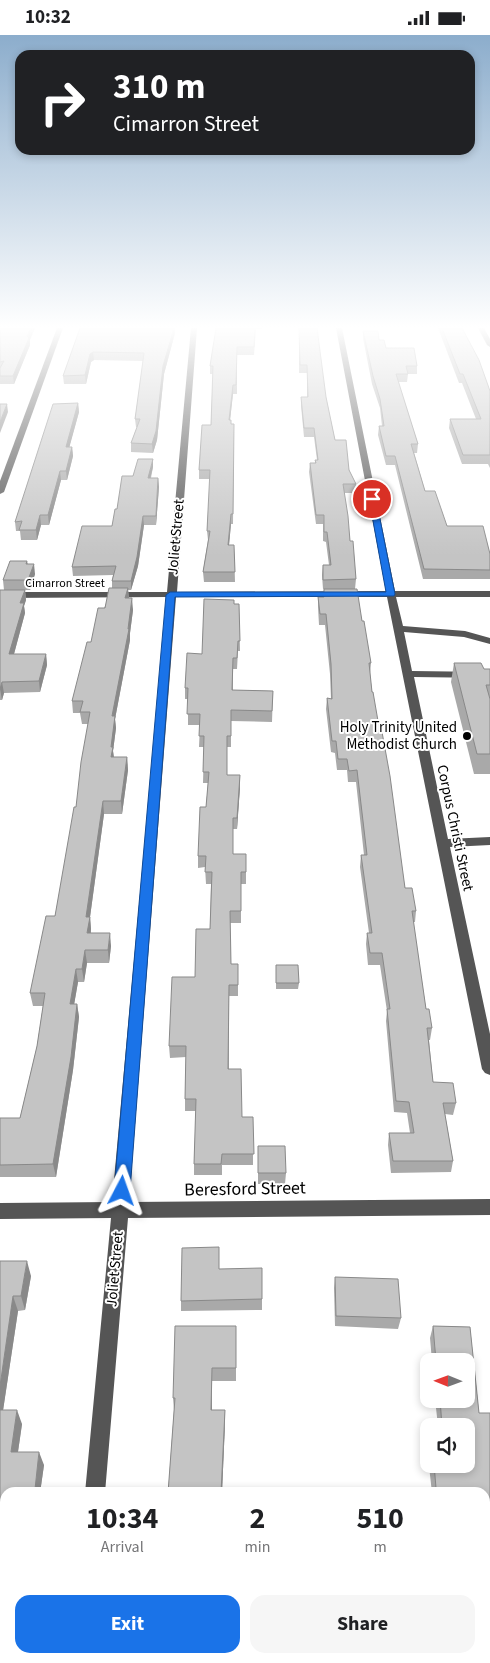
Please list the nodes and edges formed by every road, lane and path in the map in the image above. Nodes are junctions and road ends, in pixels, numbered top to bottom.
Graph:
1 (32, 404) edge
2 (187, 404) edge
3 (354, 404) edge
4 (0, 492) edge
5 (391, 594) junction
6 (490, 594) edge
7 (0, 595) edge
8 (170, 595) junction
9 (398, 629) junction
10 (490, 641) edge
11 (408, 674) junction
12 (490, 675) edge
13 (490, 841) edge
14 (443, 843) junction
15 (490, 1069) edge
16 (490, 1207) edge
17 (120, 1210) junction
18 (0, 1211) edge
19 (95, 1487) edge

1 - 4 street
2 - 8 street, Joliet Street
3 - 5 street, Corpus Christi Street
5 - 6 street, Cimarron Street
5 - 8 street, Cimarron Street
5 - 9 street, Corpus Christi Street
7 - 8 street, Cimarron Street
8 - 17 street, Joliet Street
9 - 10 street
9 - 11 street, Corpus Christi Street
11 - 12 street
11 - 14 street, Corpus Christi Street
13 - 14 street
14 - 15 street, Corpus Christi Street
16 - 17 street, Beresford Street
17 - 18 street, Beresford Street
17 - 19 street, Joliet Street

